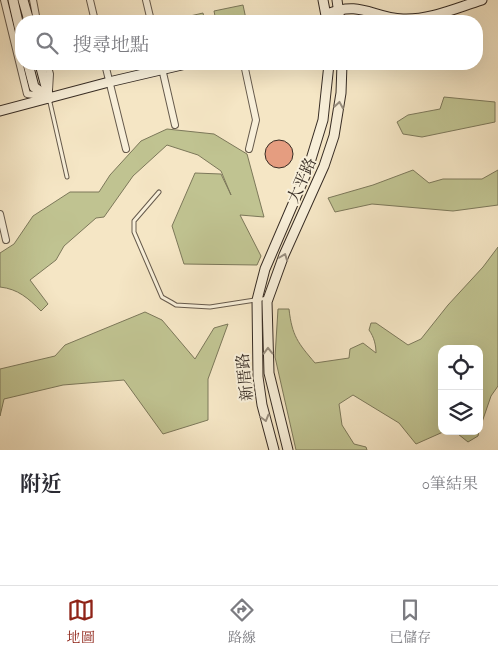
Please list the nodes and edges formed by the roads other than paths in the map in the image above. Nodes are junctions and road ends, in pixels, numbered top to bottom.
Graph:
1 (4, 0) edge
2 (13, 0) edge
3 (23, 0) edge
4 (33, 0) edge
5 (90, 0) edge
6 (146, 0) edge
7 (323, 0) edge
8 (482, 0) edge
9 (338, 4) edge
10 (16, 15) edge
11 (27, 15) edge
12 (37, 15) edge
13 (94, 15) edge
14 (150, 15) edge
15 (326, 15) edge
16 (329, 15) edge
17 (383, 15) edge
18 (436, 15) edge
19 (15, 45) edge
20 (21, 70) edge
21 (30, 70) edge
22 (42, 70) edge
23 (49, 70) edge
24 (106, 70) edge
25 (148, 70) edge
26 (162, 70) edge
27 (245, 70) edge
28 (328, 70) edge
29 (342, 70) edge
30 (109, 82) junction
31 (49, 98) junction
32 (0, 111) edge
33 (176, 125) dead end
34 (126, 149) dead end
35 (249, 149) dead end
36 (67, 177) dead end
37 (159, 192) dead end
38 (0, 214) edge
39 (6, 240) dead end
40 (257, 300) junction
41 (268, 300) junction
42 (274, 450) edge
43 (288, 450) edge

1 - 19 street
2 - 10 street
3 - 11 street
4 - 12 street
5 - 13 street
6 - 14 street
7 - 15 street
8 - 18 street
9 - 16 street
9 - 17 street
20 - 31 street
21 - 31 street
22 - 31 street
23 - 31 street
24 - 30 street
25 - 30 street
26 - 33 street
27 - 35 street
28 - 40 street, 大平路
41 -> 29 street, 大平路
30 - 31 street
30 - 34 street
31 - 32 street
31 - 36 lane
37 - 40 lane
38 - 39 street
40 - 41 lane
40 -> 42 street, 新厝路
43 -> 41 street, 新厝路

